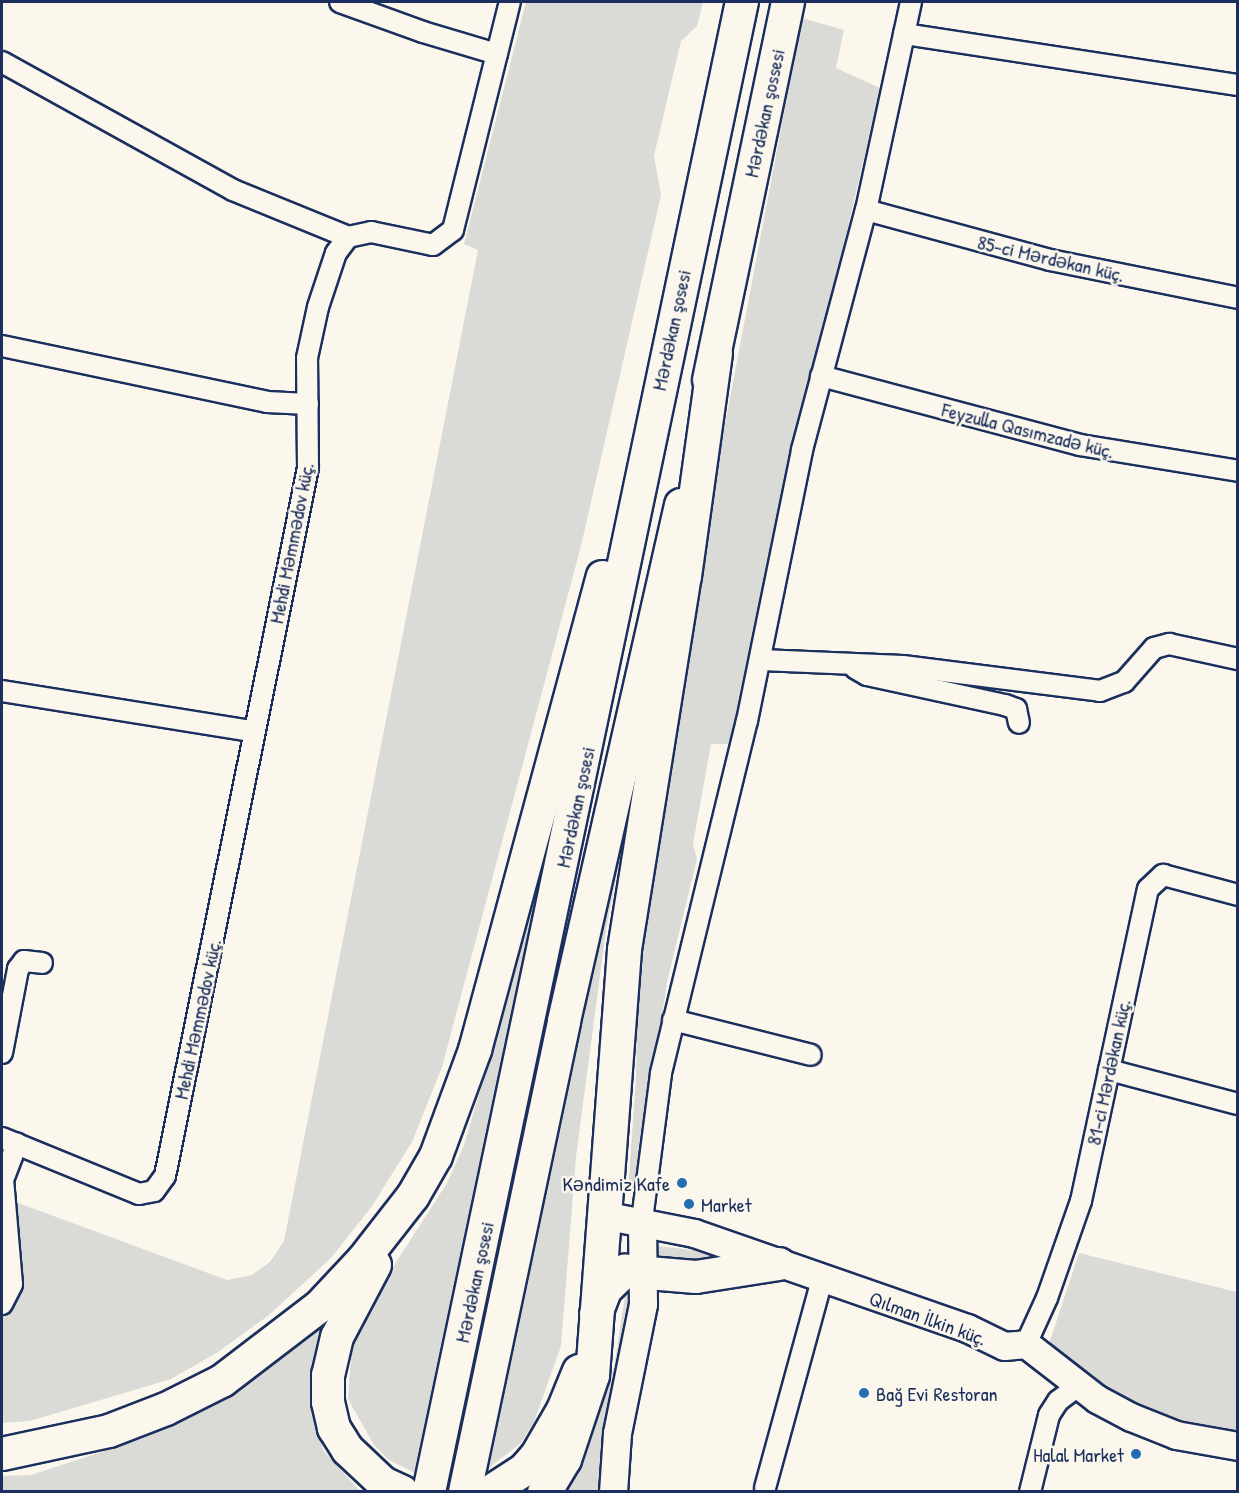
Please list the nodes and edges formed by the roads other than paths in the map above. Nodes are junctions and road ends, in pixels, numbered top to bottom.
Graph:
1 (340, 2) edge
2 (510, 2) edge
3 (742, 2) edge
4 (788, 2) edge
5 (911, 2) edge
6 (904, 34) junction
7 (497, 54) junction
8 (2, 62) edge
9 (1238, 85) edge
10 (866, 210) junction
11 (740, 225) joint
12 (348, 237) junction
13 (1238, 298) edge
14 (668, 341) junction
15 (2, 346) edge
16 (715, 353) junction
17 (821, 376) junction
18 (308, 404) junction
19 (1238, 471) edge
20 (1238, 659) edge
21 (760, 660) junction
22 (851, 663) junction
23 (2, 691) edge
24 (1019, 723) dead end
25 (253, 731) junction
26 (1238, 895) edge
27 (42, 963) dead end
28 (673, 1020) junction
29 (2, 1053) edge
30 (811, 1055) dead end
31 (1109, 1071) junction
32 (1238, 1104) edge
33 (9, 1141) edge
34 (2, 1180) edge
35 (413, 1196) junction
36 (603, 1215) junction
37 (642, 1220) junction
38 (779, 1264) junction
39 (645, 1272) junction
40 (822, 1279) junction
41 (600, 1302) junction
42 (2, 1304) edge
43 (1026, 1344) junction
44 (1078, 1386) junction
45 (1238, 1446) edge
46 (2, 1454) edge
47 (765, 1488) dead end
48 (402, 1491) edge
49 (429, 1491) edge
50 (465, 1491) edge
51 (490, 1491) edge
52 (544, 1491) edge
53 (613, 1491) edge
54 (1030, 1491) edge

1 - 7 street
2 - 7 street
3 - 14 main road, Mərdəkan şosesi
4 - 11 main road, Mərdəkan şossesi
5 - 6 street
6 - 9 street
6 - 10 street
7 - 12 street
8 - 12 street
10 - 13 street, 85-ci Mərdəkan küç.
10 - 17 street
11 - 16 main road, Mərdəkan şosesi
12 - 18 street, Mehdi Məmmədov küç.
14 - 35 main road
14 - 49 main road, Mərdəkan şosesi
15 - 18 street
16 - 36 highway
16 - 50 main road, Mərdəkan şosesi
17 - 19 street, Feyzulla Qasımzadə küç.
17 - 21 street
18 - 25 street, Mehdi Məmmədov küç.
20 - 22 street
21 - 22 street
21 - 28 street
22 - 24 street
23 - 25 street
25 - 33 street, Mehdi Məmmədov küç.
26 - 31 street, 81-ci Mərdəkan küç.
27 - 29 street
28 - 30 street
28 - 37 street
31 - 32 street
31 - 43 street, 81-ci Mərdəkan küç.
33 - 34 street
34 - 42 street
35 - 46 main road
35 - 48 main road
36 - 37 street, Qılman İlkin küç.
36 - 41 highway
37 - 38 street, Qılman İlkin küç.
37 - 39 street
38 - 39 main road
38 - 40 street, Qılman İlkin küç.
39 - 41 main road
39 - 53 street
40 - 43 street, Qılman İlkin küç.
40 - 47 street
41 - 51 main road
41 - 52 highway
43 - 44 street
44 - 45 street
44 - 54 street

